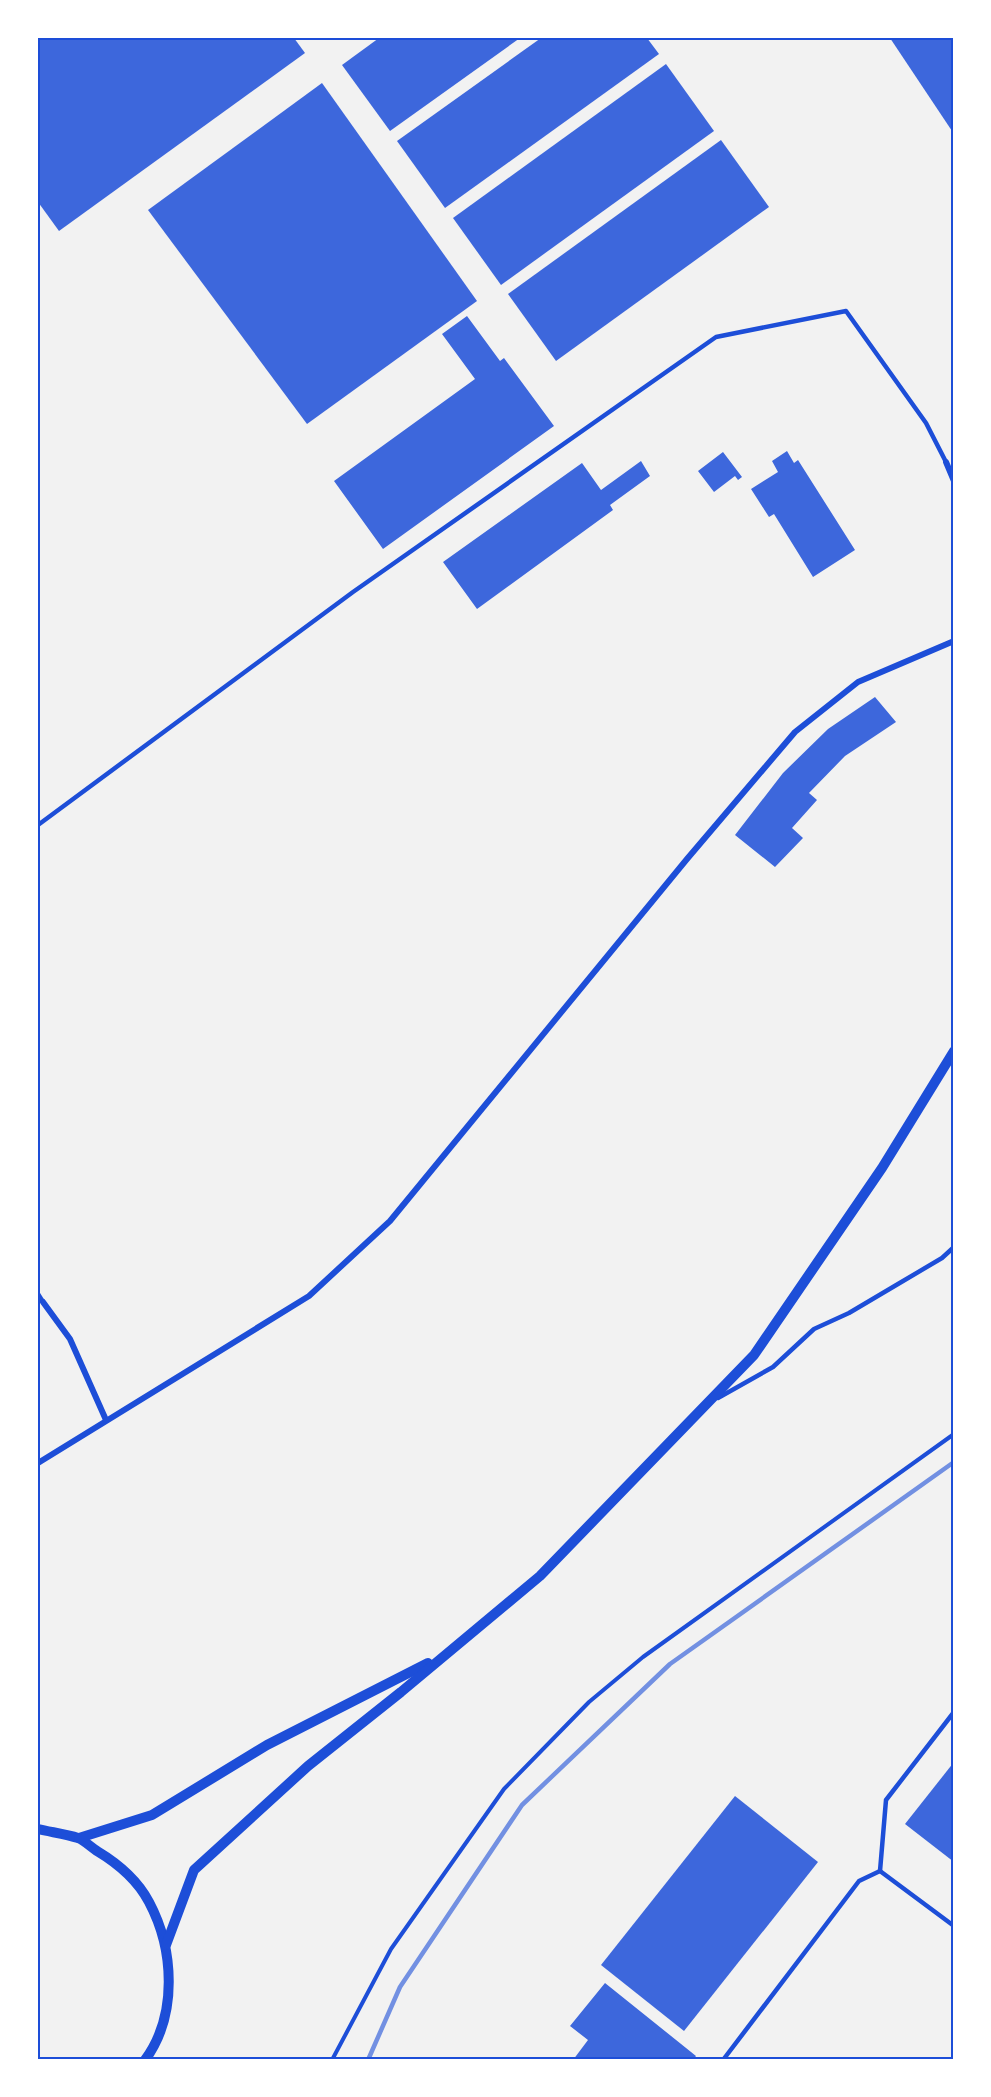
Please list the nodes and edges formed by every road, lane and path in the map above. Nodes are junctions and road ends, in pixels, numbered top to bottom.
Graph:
1 (946, 462) joint
2 (954, 481) edge
3 (954, 641) edge
4 (38, 825) edge
5 (954, 1051) edge
6 (954, 1247) edge
7 (38, 1294) edge
8 (43, 1302) joint
9 (708, 1404) junction
10 (106, 1420) junction
11 (954, 1434) edge
12 (38, 1463) edge
13 (445, 1655) junction
14 (954, 1712) edge
15 (38, 1829) edge
16 (79, 1838) junction
17 (880, 1871) junction
18 (954, 1926) edge
19 (166, 1945) junction
20 (145, 2060) edge
21 (332, 2060) edge
22 (723, 2060) edge

1 - 2 street
1 - 4 lane
3 - 10 street
5 - 9 street
6 - 9 lane
7 - 8 lane
8 - 10 street
9 - 13 street
10 - 12 street
11 - 21 path
13 - 16 street
13 - 19 street
14 - 17 lane
15 - 16 street
16 - 19 street
17 - 18 lane
17 - 22 lane
19 - 20 street

